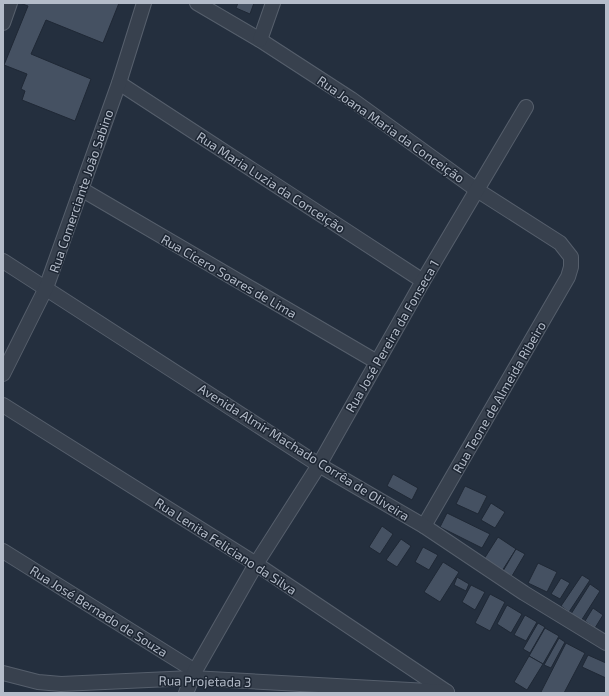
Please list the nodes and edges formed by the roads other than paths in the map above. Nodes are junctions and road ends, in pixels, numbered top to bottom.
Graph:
1 (144, 3) edge
2 (198, 3) edge
3 (273, 3) edge
4 (260, 40) junction
5 (119, 82) junction
6 (526, 107) dead end
7 (81, 190) junction
8 (477, 190) junction
9 (3, 261) edge
10 (571, 267) joint
11 (423, 281) junction
12 (46, 288) junction
13 (377, 362) junction
14 (3, 374) edge
15 (3, 405) edge
16 (319, 465) junction
17 (424, 526) junction
18 (3, 551) edge
19 (256, 564) junction
20 (606, 643) edge
21 (3, 674) edge
22 (194, 674) junction
23 (58, 688) edge
24 (347, 690) edge
25 (451, 692) edge
26 (186, 693) edge

1 - 5 street, Rua Comerciante João Sabino
2 - 4 street, Rua Joana Maria da Conceição
3 - 4 street
4 - 8 street, Rua Joana Maria da Conceição
5 - 7 street, Rua Comerciante João Sabino
5 - 11 street, Rua Maria Luzia da Conceição
6 - 8 street, Rua José Pereira da Fonseca 1
7 - 12 street, Rua Comerciante João Sabino
7 - 13 street, Rua Cícero Soares de Lima
8 - 10 street, Rua Joana Maria da Conceição
8 - 11 street, Rua José Pereira da Fonseca 1
9 - 12 street, Avenida Almir Machado Corrêa de Oliveira
10 - 17 street, Rua Teone de Almeida Ribeiro
11 - 13 street, Rua José Pereira da Fonseca 1
12 - 14 street, Rua Comerciante João Sabino
12 - 16 street, Avenida Almir Machado Corrêa de Oliveira
13 - 16 street, Rua José Pereira da Fonseca 1
15 - 19 street, Rua Lenita Feliciano da Silva
16 - 17 street, Avenida Almir Machado Corrêa de Oliveira
16 - 19 street, Rua José Pereira da Fonseca 1
17 - 20 street, Avenida Almir Machado Corrêa de Oliveira
18 - 22 street, Rua José Bernado de Souza
19 - 22 street, Rua José Pereira da Fonseca 1
19 - 25 street, Rua Lenita Feliciano da Silva
21 - 23 street, Rua Projetada 3
22 - 23 street, Rua Projetada 3
22 - 24 street, Rua Projetada 3
22 - 26 street, Rua José Pereira da Fonseca 1
24 - 25 street, Rua Projetada 3

